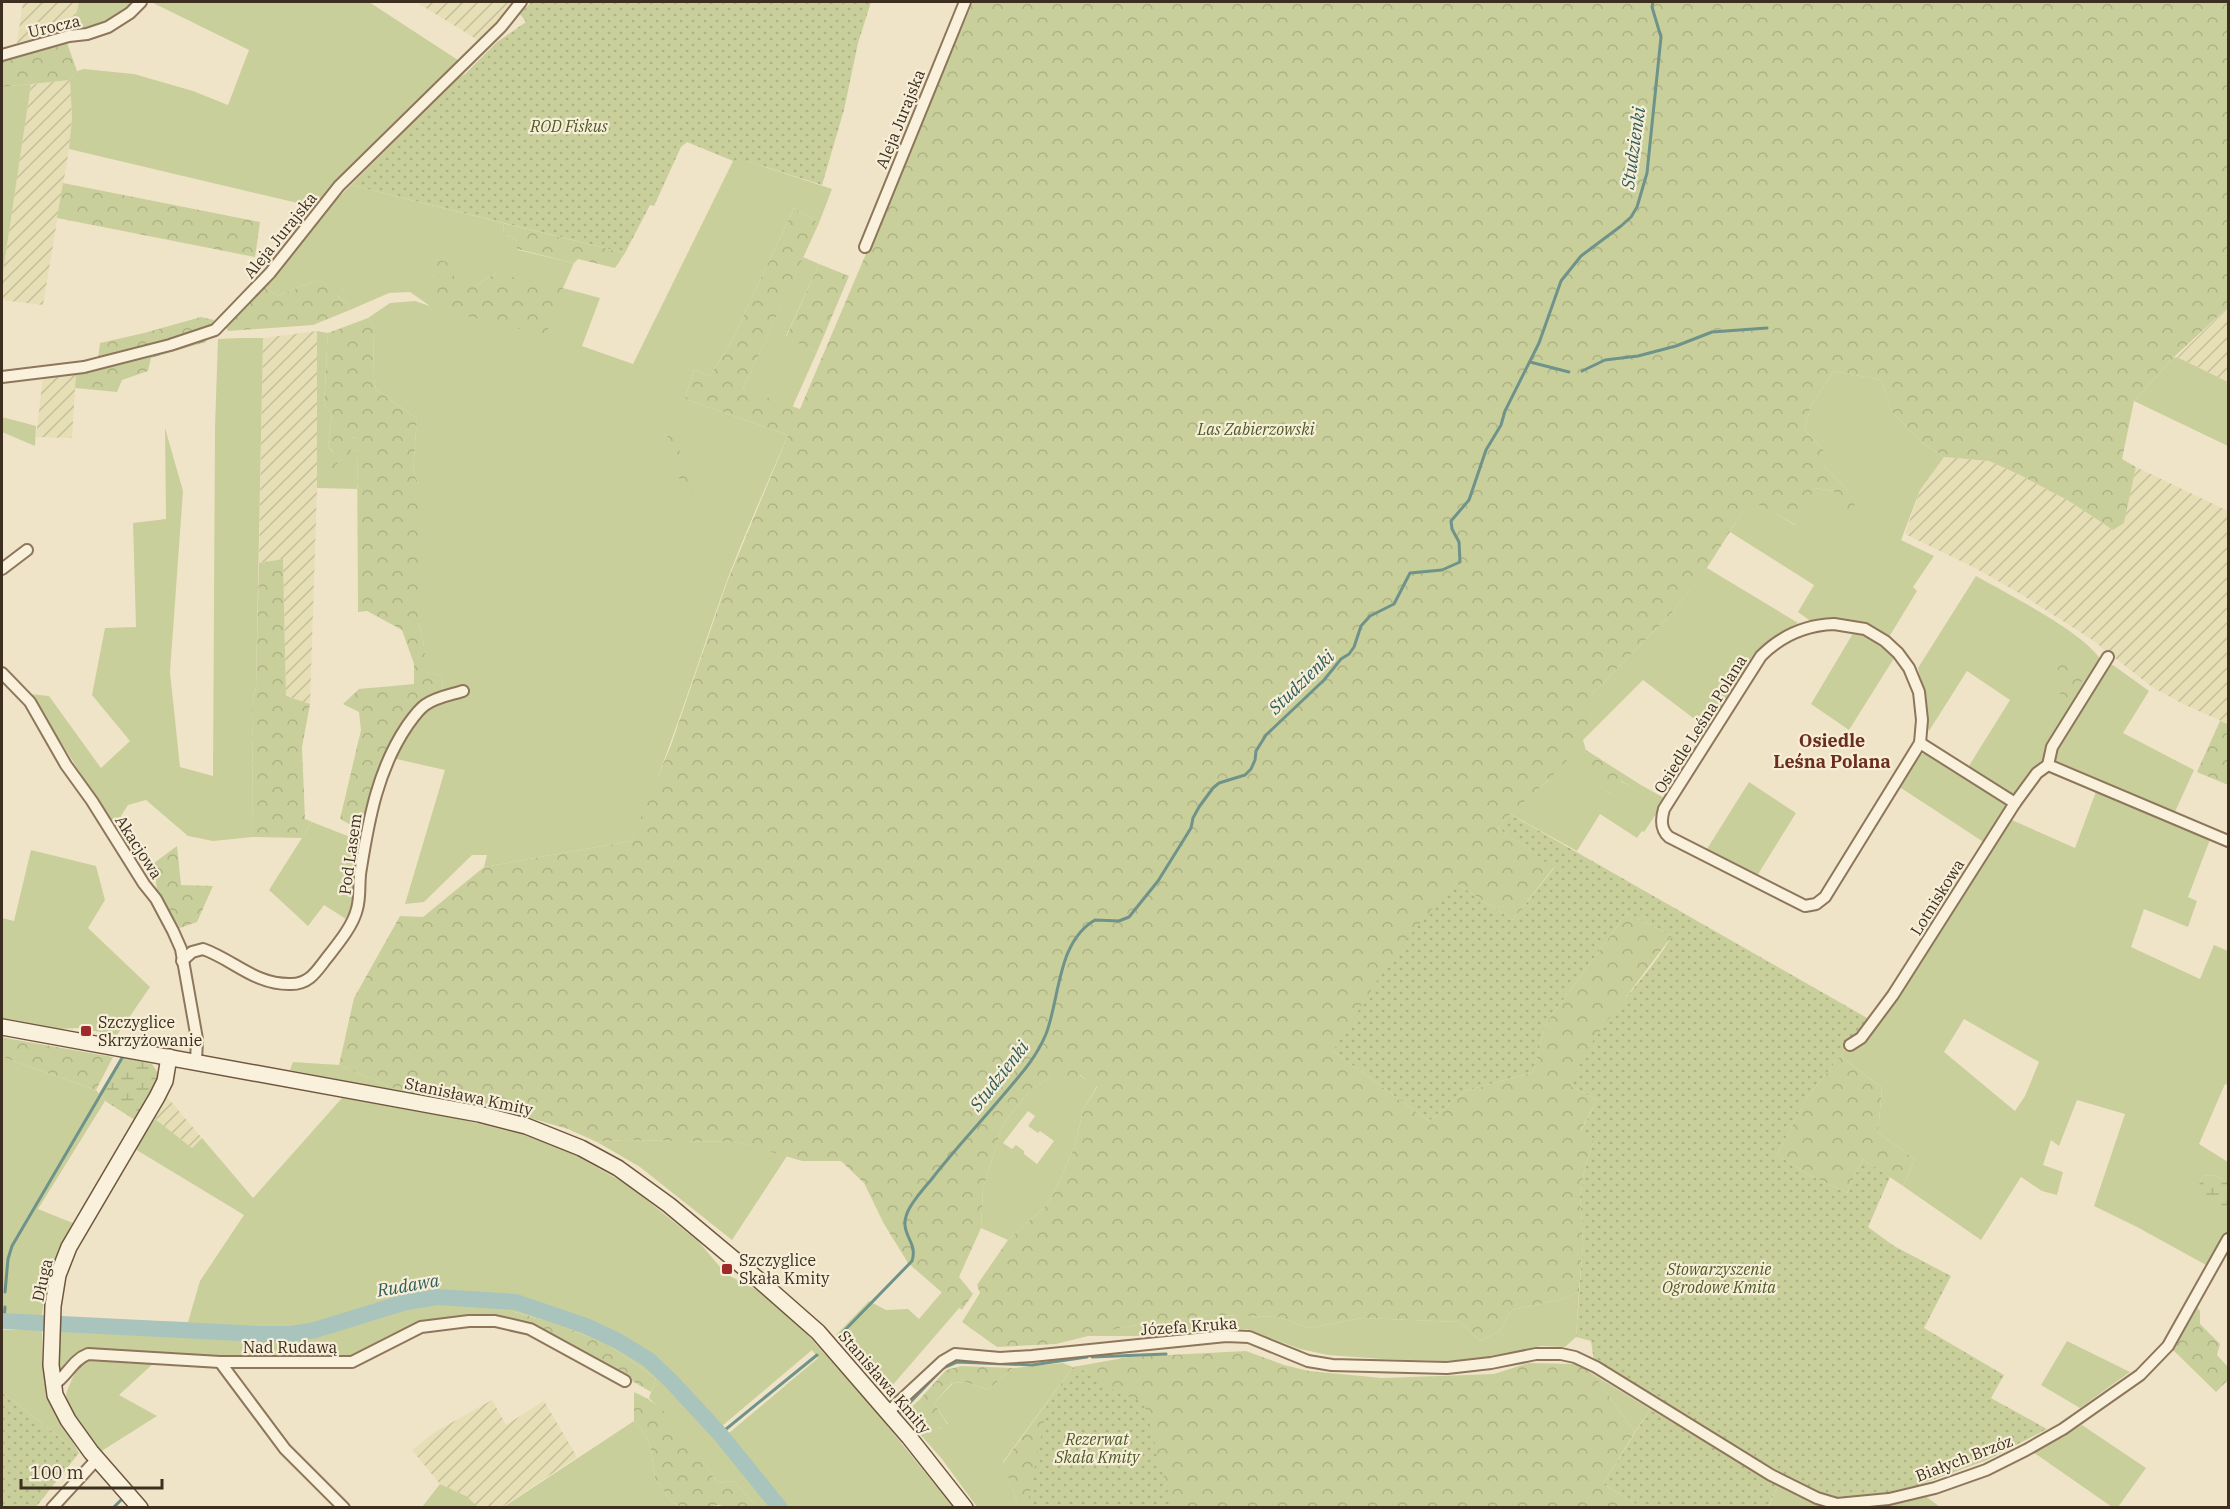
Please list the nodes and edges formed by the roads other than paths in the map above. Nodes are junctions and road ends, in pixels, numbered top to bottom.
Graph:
1 (141, 2) edge
2 (521, 2) edge
3 (964, 2) edge
4 (2, 55) edge
5 (865, 248) dead end
6 (2, 377) edge
7 (27, 550) dead end
8 (2, 569) edge
9 (2108, 657) dead end
10 (2, 673) edge
11 (463, 691) dead end
12 (1920, 743) junction
13 (2048, 765) junction
14 (2015, 803) junction
15 (2229, 841) edge
16 (182, 961) junction
17 (2, 1027) edge
18 (1850, 1045) dead end
19 (169, 1057) junction
20 (196, 1062) junction
21 (2229, 1239) edge
22 (1580, 1359) joint
23 (220, 1362) junction
24 (625, 1381) dead end
25 (53, 1385) junction
26 (888, 1412) junction
27 (97, 1459) junction
28 (1833, 1505) edge
29 (1876, 1505) edge
30 (342, 1507) edge
31 (52, 1508) edge
32 (140, 1508) edge
33 (965, 1508) edge

1 - 4 street, Urocza
2 - 6 street, Aleja Jurajska
3 - 5 street, Aleja Jurajska
7 - 8 street
9 - 13 street, Lotniskowa
10 - 16 street, Akacjowa
11 - 16 street, Pod Lasem
12 - 12 street, Osiedle Leśna Polana
12 - 14 street
13 - 14 street, Lotniskowa
13 - 15 street
14 - 18 street, Lotniskowa
16 - 20 street, Akacjowa
17 - 19 main road, Stanisława Kmity
19 - 20 main road, Stanisława Kmity
19 - 25 main road, Długa
20 - 26 main road, Stanisława Kmity
21 - 29 street, Białych Brzóz
22 - 26 street, Józefa Kruka
22 - 28 street, Białych Brzóz
23 - 24 street, Nad Rudawą
23 - 25 street, Nad Rudawą
23 - 30 street
25 - 27 main road, Długa
26 - 33 main road, Stanisława Kmity
27 - 31 street
27 - 32 main road, Długa
28 - 29 street, Białych Brzóz

